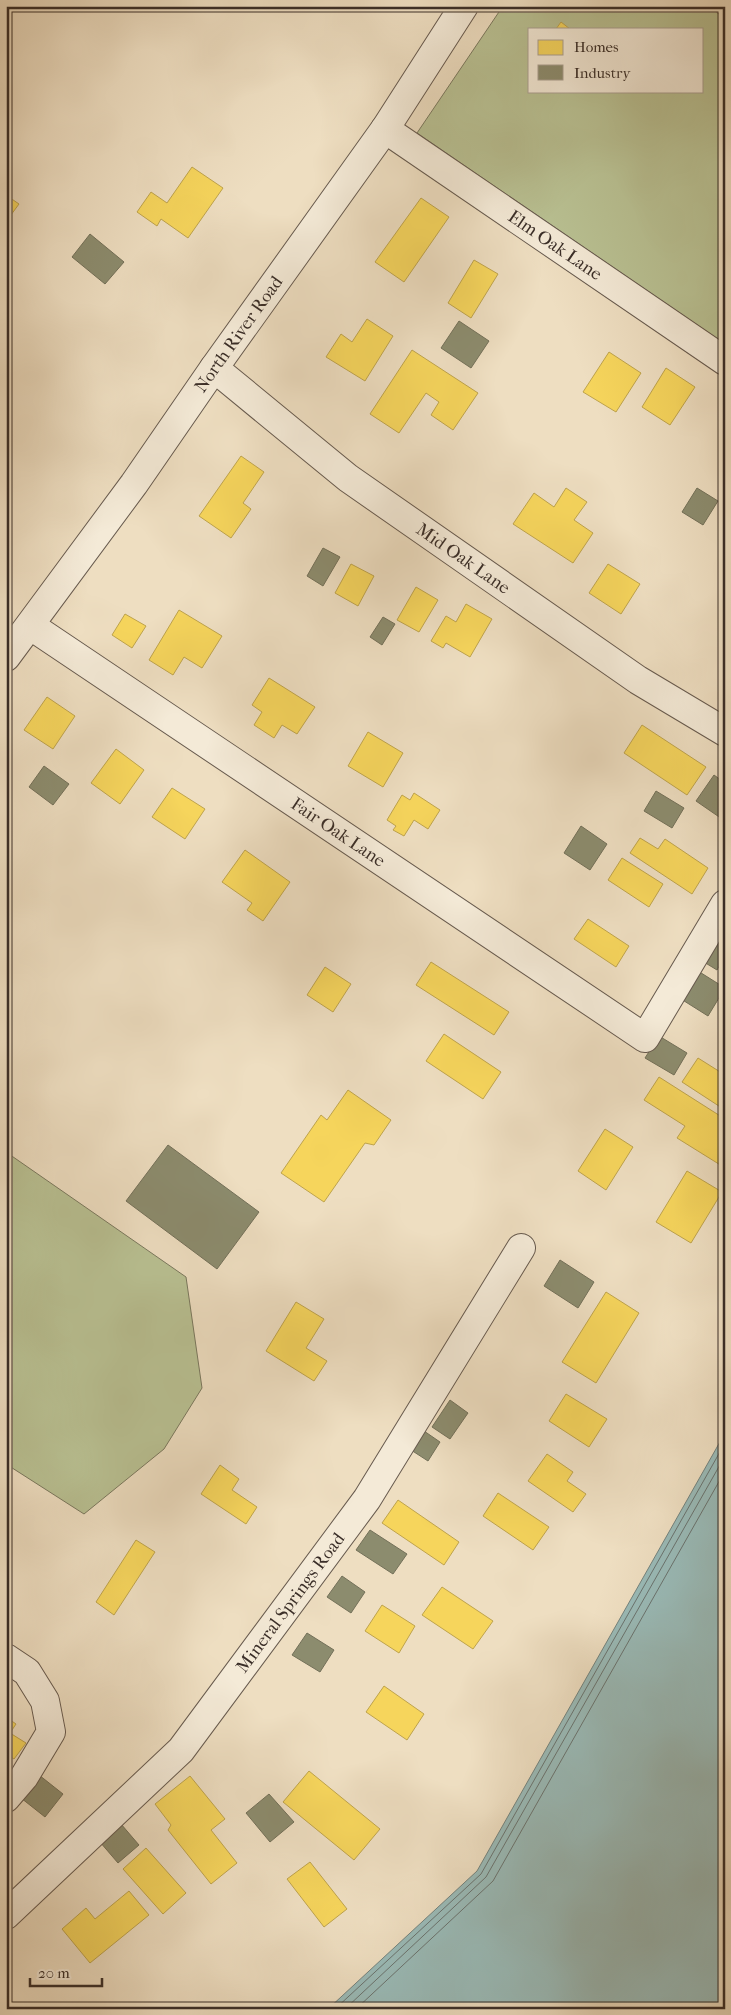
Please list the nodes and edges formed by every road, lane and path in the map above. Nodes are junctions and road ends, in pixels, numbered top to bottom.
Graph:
1 (464, 6) edge
2 (385, 129) junction
3 (725, 362) edge
4 (214, 368) junction
5 (31, 626) junction
6 (6, 657) edge
7 (725, 732) edge
8 (725, 904) edge
9 (521, 1248) dead end
10 (6, 1658) edge
11 (6, 1798) edge
12 (6, 1915) edge

1 - 2 street, North River Road
2 - 3 street, Elm Oak Lane
2 - 4 street, North River Road
4 - 5 street, North River Road
4 - 7 street, Mid Oak Lane
5 - 6 street, North River Road
5 - 8 street, Fair Oak Lane
9 - 12 street, Mineral Springs Road
10 - 11 street

